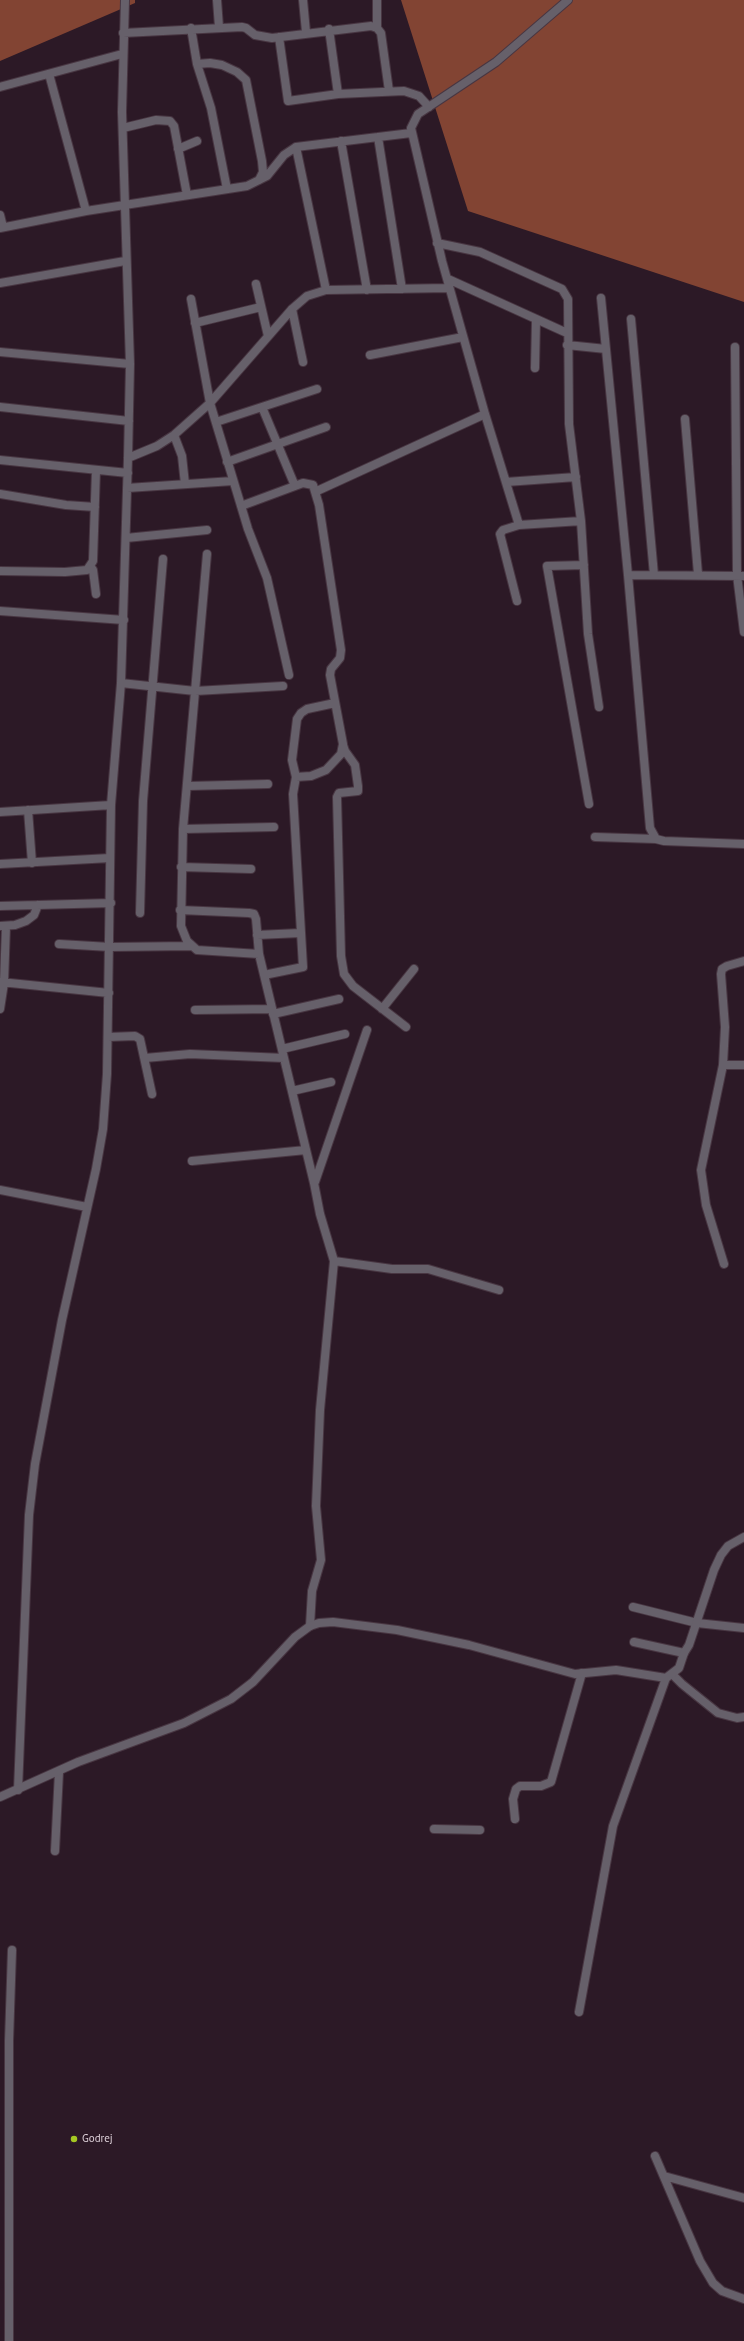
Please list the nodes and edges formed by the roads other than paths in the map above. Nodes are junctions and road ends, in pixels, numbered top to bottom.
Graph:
1 (125, 0) edge
2 (217, 0) edge
3 (303, 0) edge
4 (377, 0) edge
5 (568, 0) edge
6 (219, 27) junction
7 (192, 28) junction
8 (377, 28) junction
9 (329, 30) junction
10 (306, 32) junction
11 (123, 33) junction
12 (279, 37) junction
13 (122, 54) junction
14 (197, 64) junction
15 (49, 74) junction
16 (0, 87) edge
17 (389, 91) junction
18 (338, 94) junction
19 (429, 107) junction
20 (123, 128) junction
21 (411, 133) junction
22 (378, 136) junction
23 (197, 142) dead end
24 (341, 142) junction
25 (296, 147) junction
26 (178, 149) junction
27 (257, 181) junction
28 (227, 189) junction
29 (187, 195) junction
30 (124, 205) junction
31 (86, 211) junction
32 (0, 215) edge
33 (2, 227) edge
34 (438, 243) junction
35 (125, 262) junction
36 (0, 283) edge
37 (256, 284) dead end
38 (448, 284) junction
39 (402, 289) junction
40 (326, 290) junction
41 (367, 290) junction
42 (601, 298) dead end
43 (191, 299) dead end
44 (261, 307) junction
45 (292, 309) junction
46 (631, 319) dead end
47 (536, 320) junction
48 (195, 323) junction
49 (567, 333) junction
50 (268, 336) junction
51 (463, 337) junction
52 (568, 345) junction
53 (735, 347) dead end
54 (606, 350) junction
55 (0, 352) edge
56 (370, 354) dead end
57 (303, 362) dead end
58 (130, 364) junction
59 (535, 368) dead end
60 (317, 389) dead end
61 (210, 403) junction
62 (0, 407) edge
63 (262, 407) junction
64 (485, 414) junction
65 (686, 419) dead end
66 (129, 421) junction
67 (216, 422) junction
68 (326, 427) dead end
69 (174, 435) junction
70 (278, 444) junction
71 (128, 458) junction
72 (0, 460) edge
73 (227, 462) junction
74 (96, 470) junction
75 (128, 473) junction
76 (576, 477) junction
77 (233, 481) junction
78 (506, 482) junction
79 (185, 484) junction
80 (295, 486) junction
81 (127, 488) junction
82 (317, 491) junction
83 (0, 494) edge
84 (94, 506) junction
85 (241, 506) junction
86 (581, 521) junction
87 (519, 525) junction
88 (207, 530) dead end
89 (126, 538) junction
90 (207, 554) dead end
91 (163, 559) dead end
92 (90, 566) junction
93 (584, 566) junction
94 (0, 571) edge
95 (698, 574) junction
96 (628, 575) junction
97 (654, 575) junction
98 (740, 576) edge
99 (96, 594) dead end
100 (517, 601) dead end
101 (0, 611) edge
102 (124, 620) junction
103 (744, 632) edge
104 (289, 674) dead end
105 (121, 683) junction
106 (154, 686) junction
107 (283, 686) dead end
108 (195, 691) junction
109 (335, 703) junction
110 (598, 707) dead end
111 (343, 744) junction
112 (296, 777) junction
113 (268, 784) dead end
114 (188, 786) junction
115 (589, 804) dead end
116 (111, 805) junction
117 (28, 810) junction
118 (0, 812) edge
119 (274, 827) dead end
120 (183, 829) junction
121 (595, 837) dead end
122 (656, 839) junction
123 (744, 844) edge
124 (110, 858) junction
125 (32, 863) junction
126 (0, 864) edge
127 (181, 868) junction
128 (251, 869) dead end
129 (111, 903) junction
130 (38, 905) junction
131 (0, 906) edge
132 (180, 910) junction
133 (140, 913) dead end
134 (3, 926) edge
135 (300, 933) junction
136 (257, 935) junction
137 (59, 944) dead end
138 (110, 946) junction
139 (190, 946) junction
140 (259, 954) junction
141 (744, 961) edge
142 (414, 969) dead end
143 (264, 975) junction
144 (2, 983) edge
145 (109, 993) junction
146 (339, 999) dead end
147 (382, 1008) junction
148 (0, 1009) edge
149 (196, 1010) dead end
150 (273, 1011) junction
151 (406, 1027) dead end
152 (367, 1030) dead end
153 (344, 1034) dead end
154 (108, 1037) junction
155 (282, 1049) junction
156 (145, 1058) junction
157 (284, 1058) junction
158 (722, 1065) junction
159 (744, 1065) edge
160 (331, 1082) dead end
161 (292, 1091) junction
162 (152, 1094) dead end
163 (306, 1150) junction
164 (192, 1161) dead end
165 (314, 1183) junction
166 (0, 1190) edge
167 (87, 1207) junction
168 (334, 1261) junction
169 (724, 1264) dead end
170 (499, 1290) dead end
171 (744, 1537) edge
172 (633, 1607) dead end
173 (697, 1623) junction
174 (310, 1626) junction
175 (744, 1628) edge
176 (634, 1642) dead end
177 (684, 1653) junction
178 (582, 1673) junction
179 (670, 1677) junction
180 (744, 1717) edge
181 (59, 1772) junction
182 (18, 1790) junction
183 (0, 1797) edge
184 (515, 1819) dead end
185 (434, 1829) dead end
186 (480, 1830) dead end
187 (55, 1852) dead end
188 (12, 1950) dead end
189 (579, 2012) dead end
190 (655, 2156) dead end
191 (664, 2176) junction
192 (744, 2198) edge
193 (744, 2299) edge
194 (9, 2341) edge

1 - 11 street
2 - 6 street
3 - 10 street
4 - 8 street
5 - 19 street
6 - 7 street
6 - 12 street
7 - 11 street
7 - 14 street
8 - 9 street
8 - 17 street
9 - 10 street
9 - 18 street
10 - 12 street
11 - 13 street
12 - 18 street
13 - 15 street
13 - 20 street
14 - 27 street
14 - 28 street
15 - 16 street
15 - 31 street
17 - 18 street
17 - 19 street
19 - 21 street
20 - 26 street
20 - 30 street
21 - 22 street
21 - 34 street
22 - 24 street
22 - 39 street
23 - 26 street
24 - 25 street
24 - 41 street
25 - 27 street
25 - 40 street
26 - 29 street
27 - 28 street
28 - 29 street
29 - 30 street
30 - 31 street
30 - 35 street
31 - 33 street
32 - 33 street
34 - 38 street
34 - 49 street
35 - 36 street
35 - 58 street
37 - 44 street
38 - 39 street
38 - 47 street
38 - 51 street
39 - 41 street
40 - 41 street
40 - 45 street
42 - 54 street
43 - 48 street
44 - 48 street
44 - 50 street
45 - 50 street
45 - 57 street
46 - 97 street
47 - 49 street
47 - 59 street
48 - 61 street
49 - 52 street
50 - 61 street
51 - 56 street
51 - 64 street
52 - 54 street
52 - 76 street
53 - 98 street
54 - 96 street
55 - 58 street
58 - 66 street
60 - 63 street
61 - 67 street
61 - 69 street
62 - 66 street
63 - 67 street
63 - 70 street
64 - 78 street
64 - 82 street
65 - 95 street
66 - 71 street
67 - 73 street
68 - 70 street
69 - 71 street
69 - 79 street
70 - 73 street
70 - 80 street
71 - 75 street
72 - 74 street
73 - 77 street
74 - 75 street
74 - 84 street
75 - 81 street
76 - 78 street
76 - 86 street
77 - 79 street
77 - 85 street
78 - 87 street
79 - 81 street
80 - 82 street
80 - 85 street
81 - 89 street
82 - 109 street
83 - 84 street
84 - 92 street
85 - 104 street
86 - 87 street
86 - 93 street
87 - 100 street
88 - 89 street
89 - 102 street
90 - 108 street
91 - 106 street
92 - 94 street
92 - 99 street
93 - 110 street
93 - 115 street
95 - 97 street
95 - 98 street
96 - 97 street
96 - 122 street
98 - 103 street
101 - 102 street
102 - 105 street
105 - 106 street
105 - 116 street
106 - 108 street
106 - 133 street
107 - 108 street
108 - 114 street
109 - 111 street
109 - 112 street
111 - 112 street
111 - 147 street
112 - 135 street
113 - 114 street
114 - 120 street
116 - 117 street
116 - 124 street
117 - 118 street
117 - 125 street
119 - 120 street
120 - 127 street
121 - 122 street
122 - 123 street
124 - 125 street
124 - 129 street
125 - 126 street
127 - 128 street
127 - 132 street
129 - 130 street
129 - 138 street
130 - 131 street
130 - 134 street
132 - 136 street
132 - 139 street
134 - 144 street
135 - 136 street
135 - 143 street
136 - 140 street
137 - 138 street
138 - 139 street
138 - 145 street
139 - 140 street
140 - 143 street
141 - 158 street
142 - 147 street
143 - 150 street
144 - 145 street
144 - 148 street
145 - 154 street
146 - 150 street
147 - 151 street
149 - 150 street
150 - 155 street
152 - 165 street
153 - 155 street
154 - 156 street
154 - 167 street
155 - 157 street
156 - 157 street
156 - 162 street
157 - 161 street
158 - 159 street
158 - 169 street
160 - 161 street
161 - 163 street
163 - 164 street
163 - 165 street
165 - 168 street
166 - 167 street
167 - 182 street
168 - 170 street
168 - 174 street
171 - 173 street
172 - 173 street
173 - 175 street
173 - 177 street
174 - 178 street
174 - 181 street
176 - 177 street
177 - 179 street
178 - 179 street
178 - 184 street
179 - 180 street
179 - 189 street
181 - 182 street
181 - 187 street
182 - 183 street
185 - 186 street
188 - 194 street
190 - 191 street
191 - 192 street
191 - 193 street

